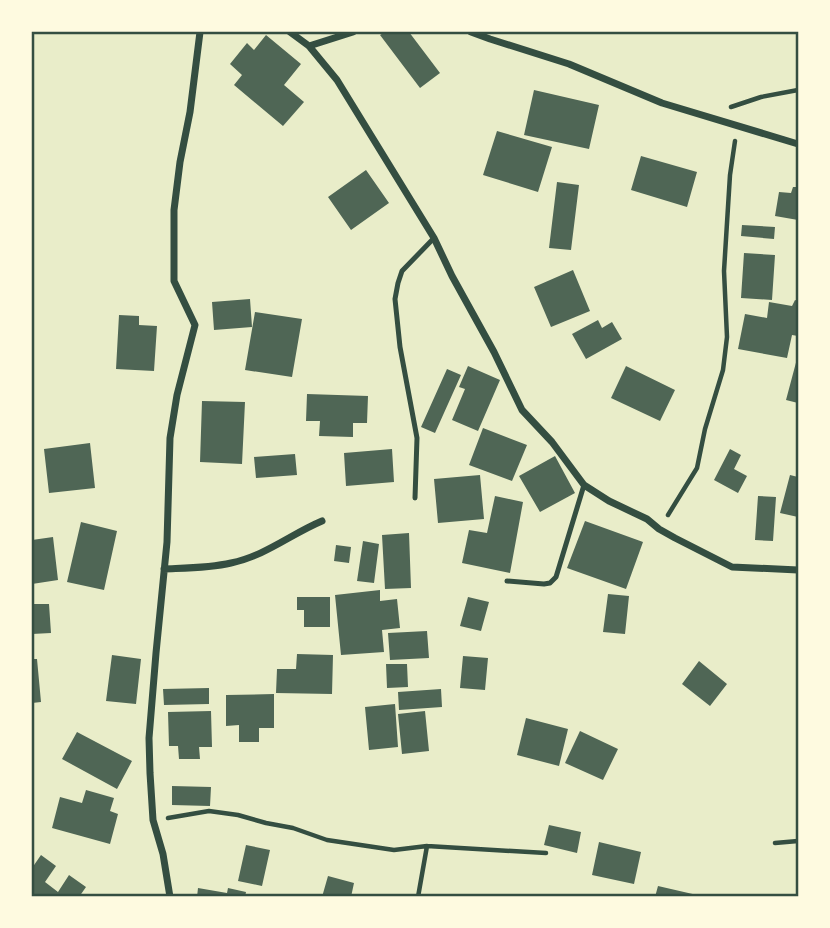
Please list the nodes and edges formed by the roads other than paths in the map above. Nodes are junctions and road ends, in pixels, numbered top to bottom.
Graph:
1 (200, 32) edge
2 (290, 32) edge
3 (353, 32) edge
4 (471, 32) edge
5 (309, 46) junction
6 (799, 144) edge
7 (434, 238) junction
8 (584, 485) junction
9 (415, 498) dead end
10 (322, 521) dead end
11 (164, 569) junction
12 (799, 570) edge
13 (508, 581) dead end
14 (170, 897) edge

1 - 11 street
2 - 5 street
3 - 5 street
4 - 6 street
5 - 7 street
7 - 8 street
7 - 9 lane
8 - 12 street
8 - 13 lane
10 - 11 street
11 - 14 street

